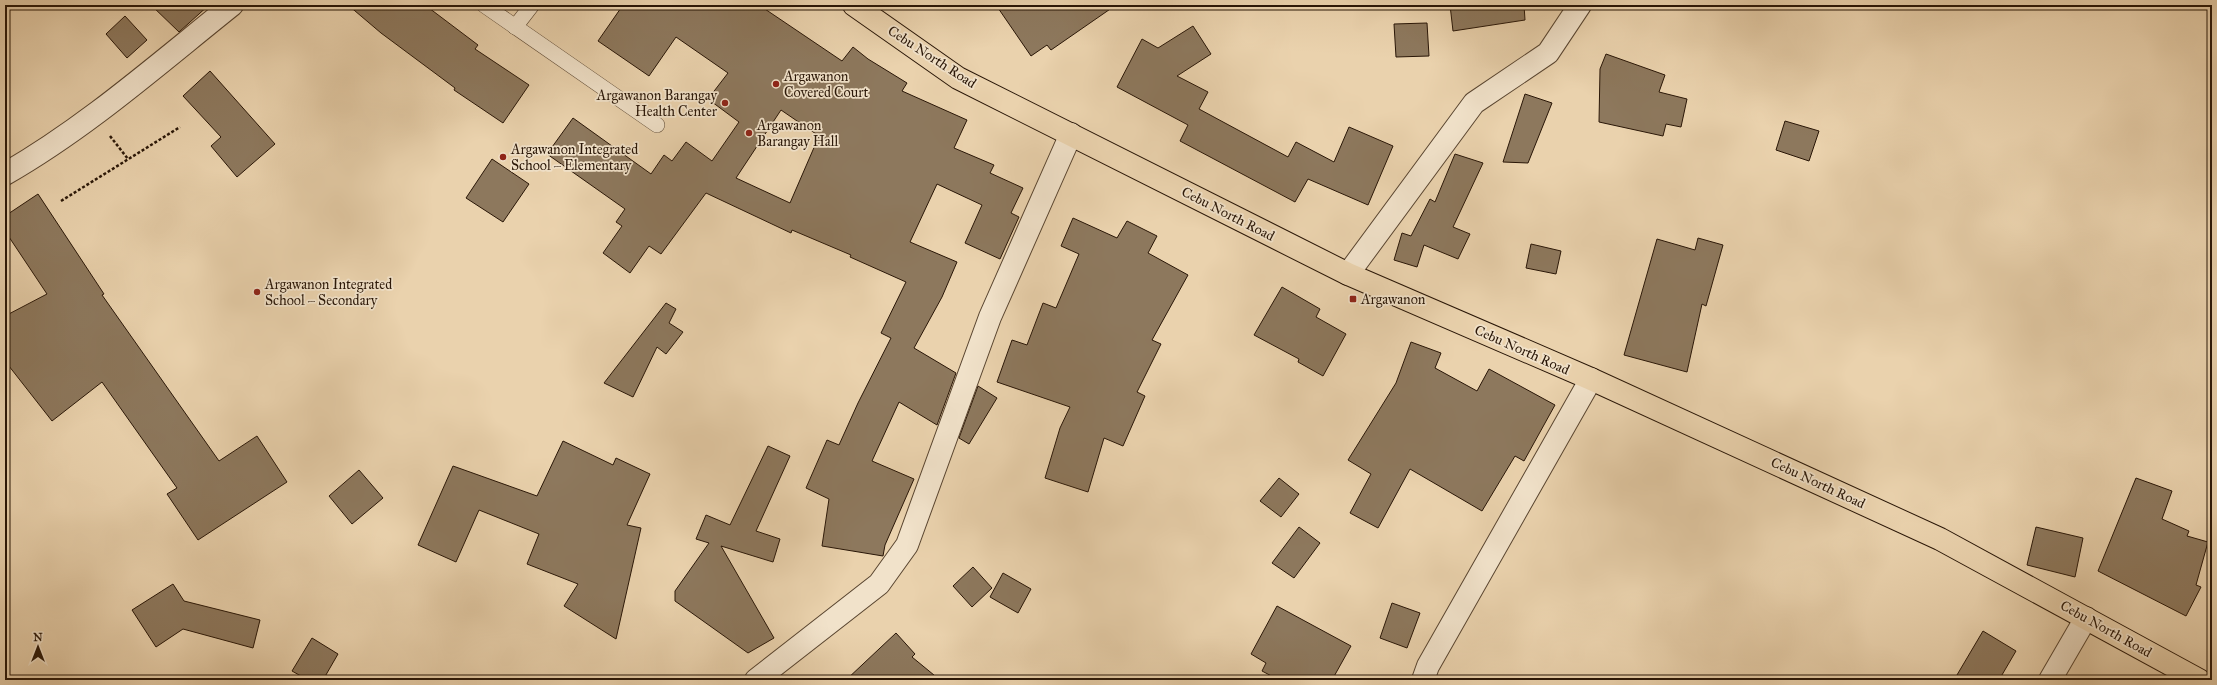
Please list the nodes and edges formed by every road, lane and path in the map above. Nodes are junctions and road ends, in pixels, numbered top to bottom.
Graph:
1 (232, 5) edge
2 (484, 5) edge
3 (532, 5) edge
4 (854, 5) edge
5 (1580, 5) edge
6 (515, 27) junction
7 (657, 125) dead end
8 (180, 127) dead end
9 (1071, 134) junction
10 (5, 174) edge
11 (61, 201) dead end
12 (1348, 274) junction
13 (1591, 379) junction
14 (2086, 618) junction
15 (756, 680) edge
16 (1423, 680) edge
17 (2050, 680) edge
18 (2199, 680) edge

1 - 10 street
2 - 6 lane
3 - 6 lane
4 - 9 highway, Cebu North Road
5 - 12 street
6 - 7 lane
8 - 11 path
9 - 12 highway, Cebu North Road
9 - 15 street
12 - 13 highway, Cebu North Road
13 - 14 highway, Cebu North Road
13 - 16 street
14 - 17 street
14 - 18 highway, Cebu North Road

